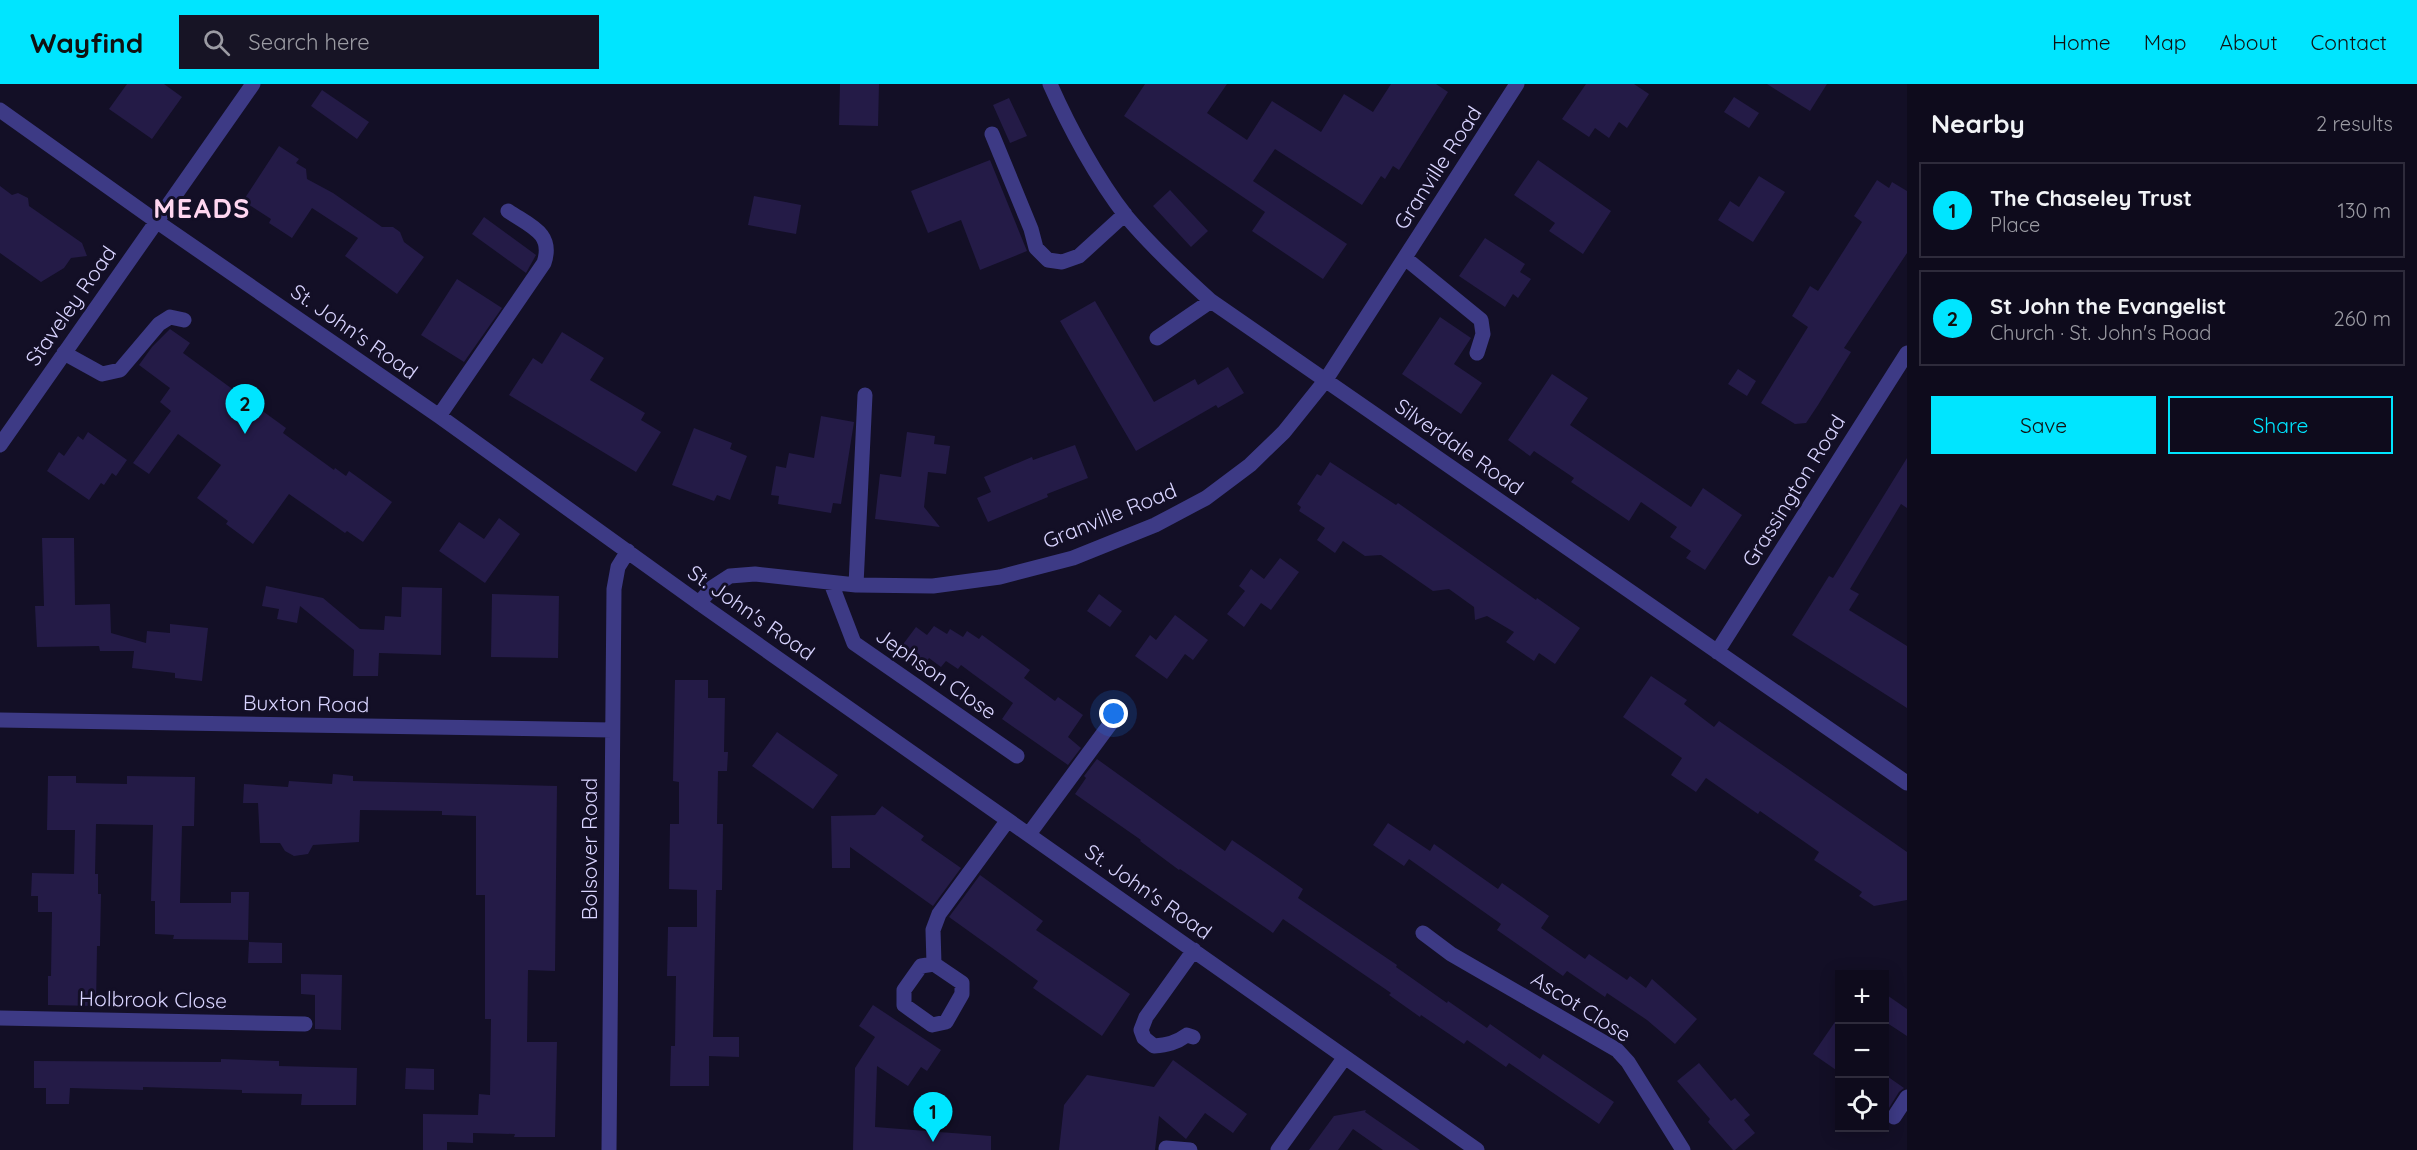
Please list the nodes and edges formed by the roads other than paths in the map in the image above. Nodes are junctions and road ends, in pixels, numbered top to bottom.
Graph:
1 (253, 84) edge
2 (1050, 84) edge
3 (1517, 84) edge
4 (0, 110) edge
5 (992, 134) dead end
6 (508, 211) dead end
7 (1125, 214) junction
8 (156, 221) junction
9 (1405, 258) junction
10 (1211, 301) junction
11 (184, 320) dead end
12 (1157, 338) dead end
13 (64, 353) junction
14 (1477, 353) dead end
15 (1907, 353) edge
16 (1325, 381) junction
17 (865, 395) dead end
18 (438, 416) junction
19 (0, 445) edge
20 (628, 551) junction
21 (831, 583) junction
22 (856, 585) junction
23 (699, 603) junction
24 (1717, 652) junction
25 (1119, 712) dead end
26 (0, 720) edge
27 (612, 730) junction
28 (1017, 756) dead end
29 (1907, 783) edge
30 (1008, 820) junction
31 (1029, 834) junction
32 (1423, 933) dead end
33 (1194, 950) junction
34 (934, 964) dead end
35 (0, 1018) edge
36 (305, 1024) dead end
37 (1193, 1037) dead end
38 (1345, 1057) junction
39 (1907, 1097) edge
40 (1894, 1117) dead end
41 (609, 1150) edge
42 (1166, 1150) edge
43 (1190, 1150) edge
44 (1278, 1150) edge
45 (1477, 1150) edge
46 (1683, 1150) edge

1 - 8 street, Staveley Road
2 - 7 street, Silverdale Road
3 - 9 street, Granville Road
4 - 8 street, St. John's Road
5 - 7 street
6 - 18 street
7 - 10 street, Silverdale Road
8 - 13 street, Staveley Road
8 - 18 street, St. John's Road
9 - 14 street
9 - 16 street, Granville Road
10 - 12 street
10 - 16 street, Silverdale Road
11 - 13 street
13 - 19 street, Staveley Road
15 - 24 street, Grassington Road
16 - 22 street, Granville Road
16 - 24 street, Silverdale Road
17 - 22 street
18 - 20 street, St. John's Road
20 - 23 street, St. John's Road
20 - 27 street, Bolsover Road
21 - 22 street, Granville Road
21 - 23 street, Granville Road
21 - 28 street, Jephson Close
23 - 30 street, St. John's Road
24 - 29 street, Silverdale Road
25 - 31 street
26 - 27 street, Buxton Road
27 - 41 street, Bolsover Road
30 - 31 street, St. John's Road
30 - 34 street
31 - 33 street, St. John's Road
32 - 46 street, Ascot Close
33 - 37 street
33 - 38 street, St. John's Road
35 - 36 street, Holbrook Close
38 - 44 street
38 - 45 street, St. John's Road
39 - 40 street
42 - 43 street

